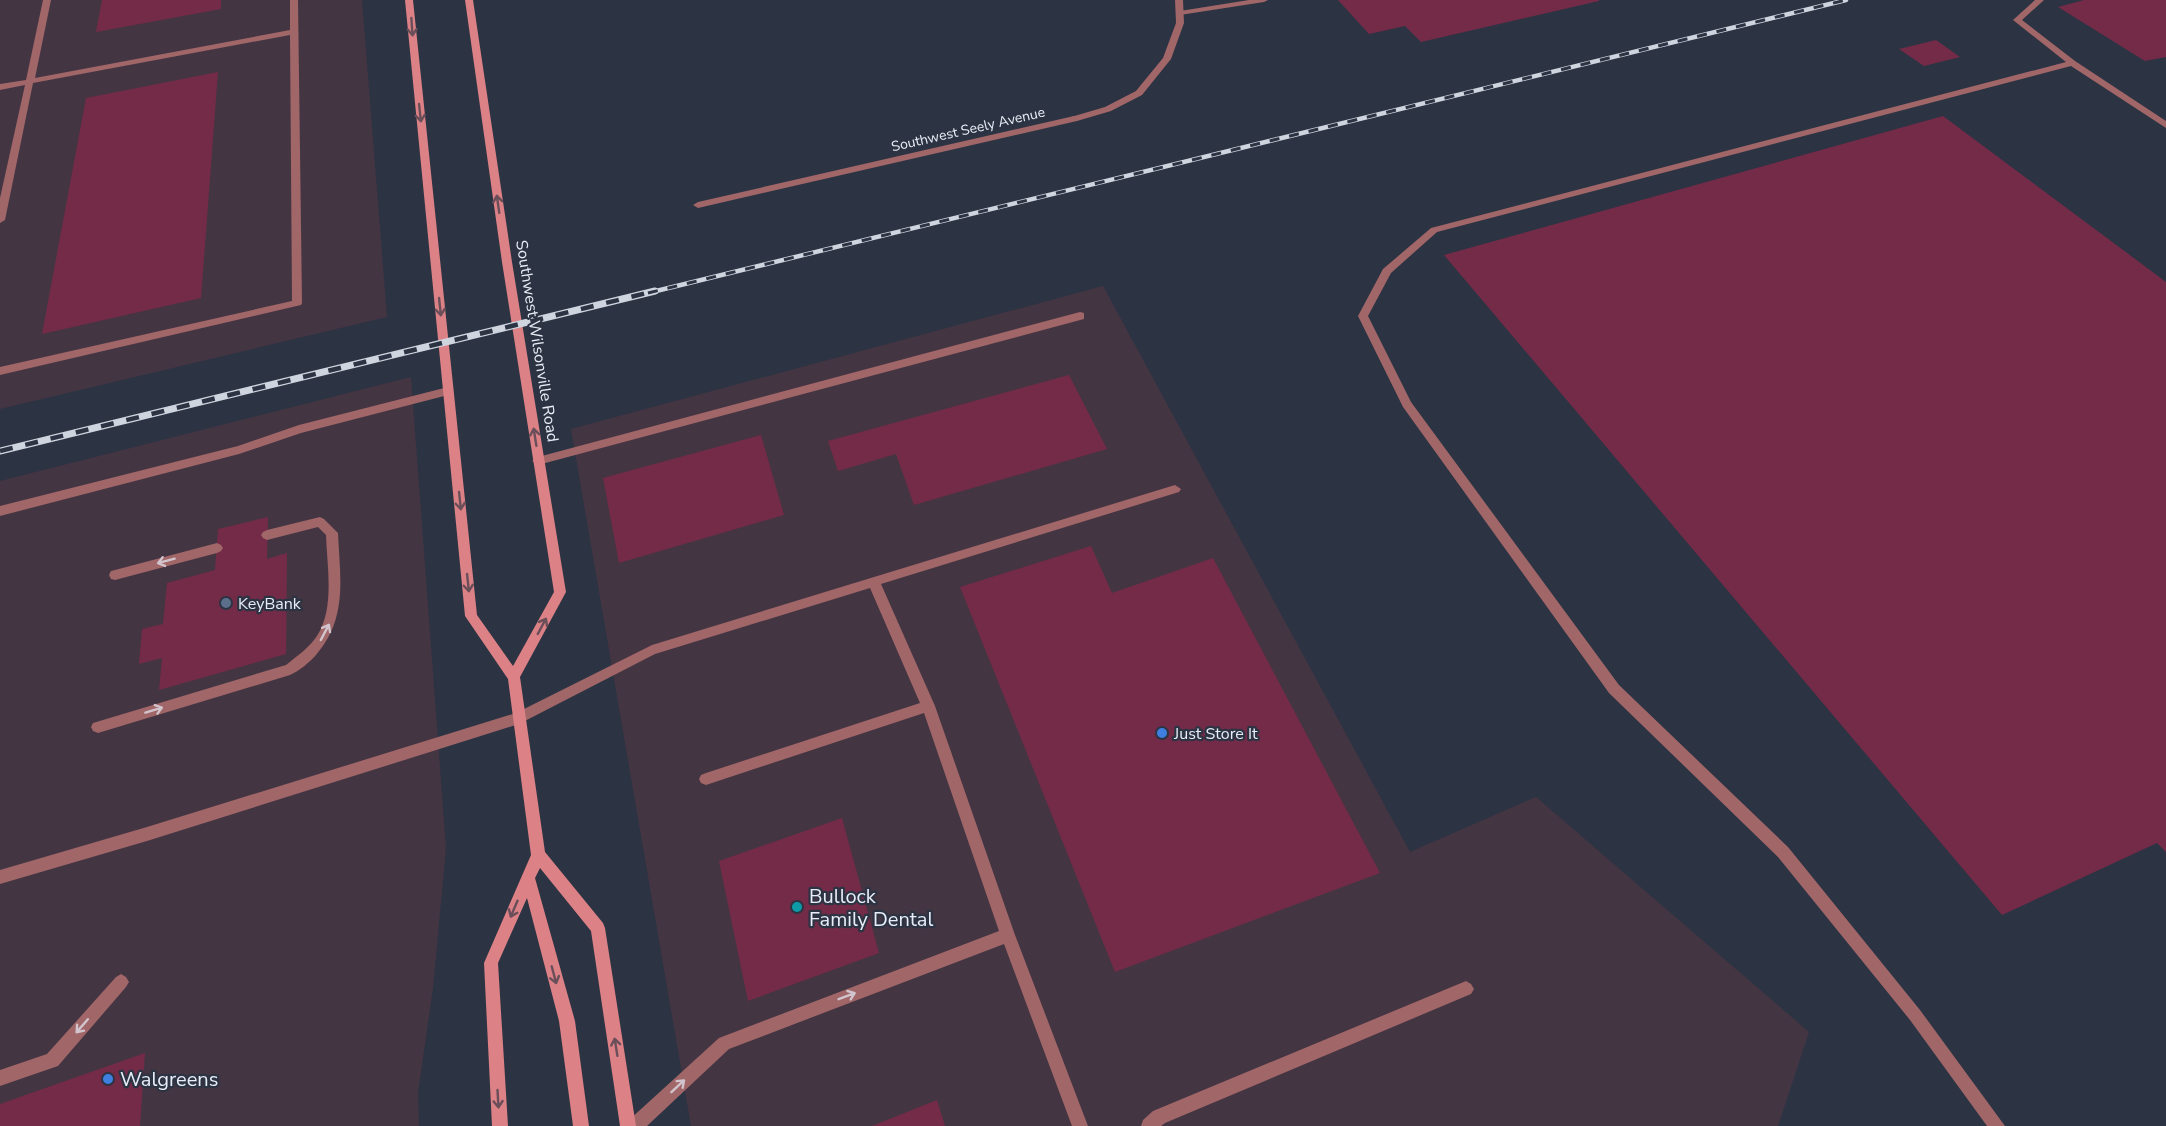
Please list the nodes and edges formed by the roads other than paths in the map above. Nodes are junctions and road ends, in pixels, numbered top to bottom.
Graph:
1 (47, 0) edge
2 (294, 0) edge
3 (410, 0) edge
4 (469, 0) edge
5 (1179, 0) edge
6 (1264, 0) edge
7 (2040, 0) edge
8 (1180, 14) junction
9 (294, 32) junction
10 (2072, 63) junction
11 (29, 81) junction
12 (0, 87) edge
13 (2166, 125) edge
14 (698, 205) dead end
15 (0, 220) edge
16 (1080, 316) dead end
17 (0, 371) edge
18 (448, 391) junction
19 (538, 461) junction
20 (1175, 489) dead end
21 (0, 511) edge
22 (267, 535) dead end
23 (217, 548) dead end
24 (115, 575) dead end
25 (874, 582) junction
26 (514, 677) junction
27 (928, 706) junction
28 (519, 718) junction
29 (98, 727) dead end
30 (706, 779) dead end
31 (538, 855) junction
32 (0, 877) edge
33 (528, 878) junction
34 (1008, 936) junction
35 (121, 982) dead end
36 (1466, 989) dead end
37 (0, 1078) edge
38 (500, 1126) edge
39 (581, 1126) edge
40 (628, 1126) edge
41 (634, 1126) edge
42 (1080, 1126) edge
43 (1149, 1126) edge
44 (1997, 1126) edge

1 - 11 street
2 - 9 street
3 -> 18 main road
19 -> 4 main road, Southwest Wilsonville Road
5 - 8 street, Southwest Seely Avenue
6 - 8 street
7 - 10 street
8 - 14 street, Southwest Seely Avenue
9 - 11 street
9 - 17 street
10 - 13 street
10 - 44 street
11 - 12 street
11 - 15 street
16 - 19 street
18 - 21 street
18 -> 26 main road
26 -> 19 main road, Southwest Wilsonville Road
20 - 25 street
29 -> 22 street
23 -> 24 street
25 - 27 street
25 - 28 street
26 - 28 main road
27 - 30 street
27 - 34 street
28 - 31 main road
28 - 32 street
31 - 33 main road
40 -> 31 main road
33 -> 38 main road
33 -> 39 main road
41 -> 34 street
34 - 42 street
35 -> 37 street
36 - 43 street

